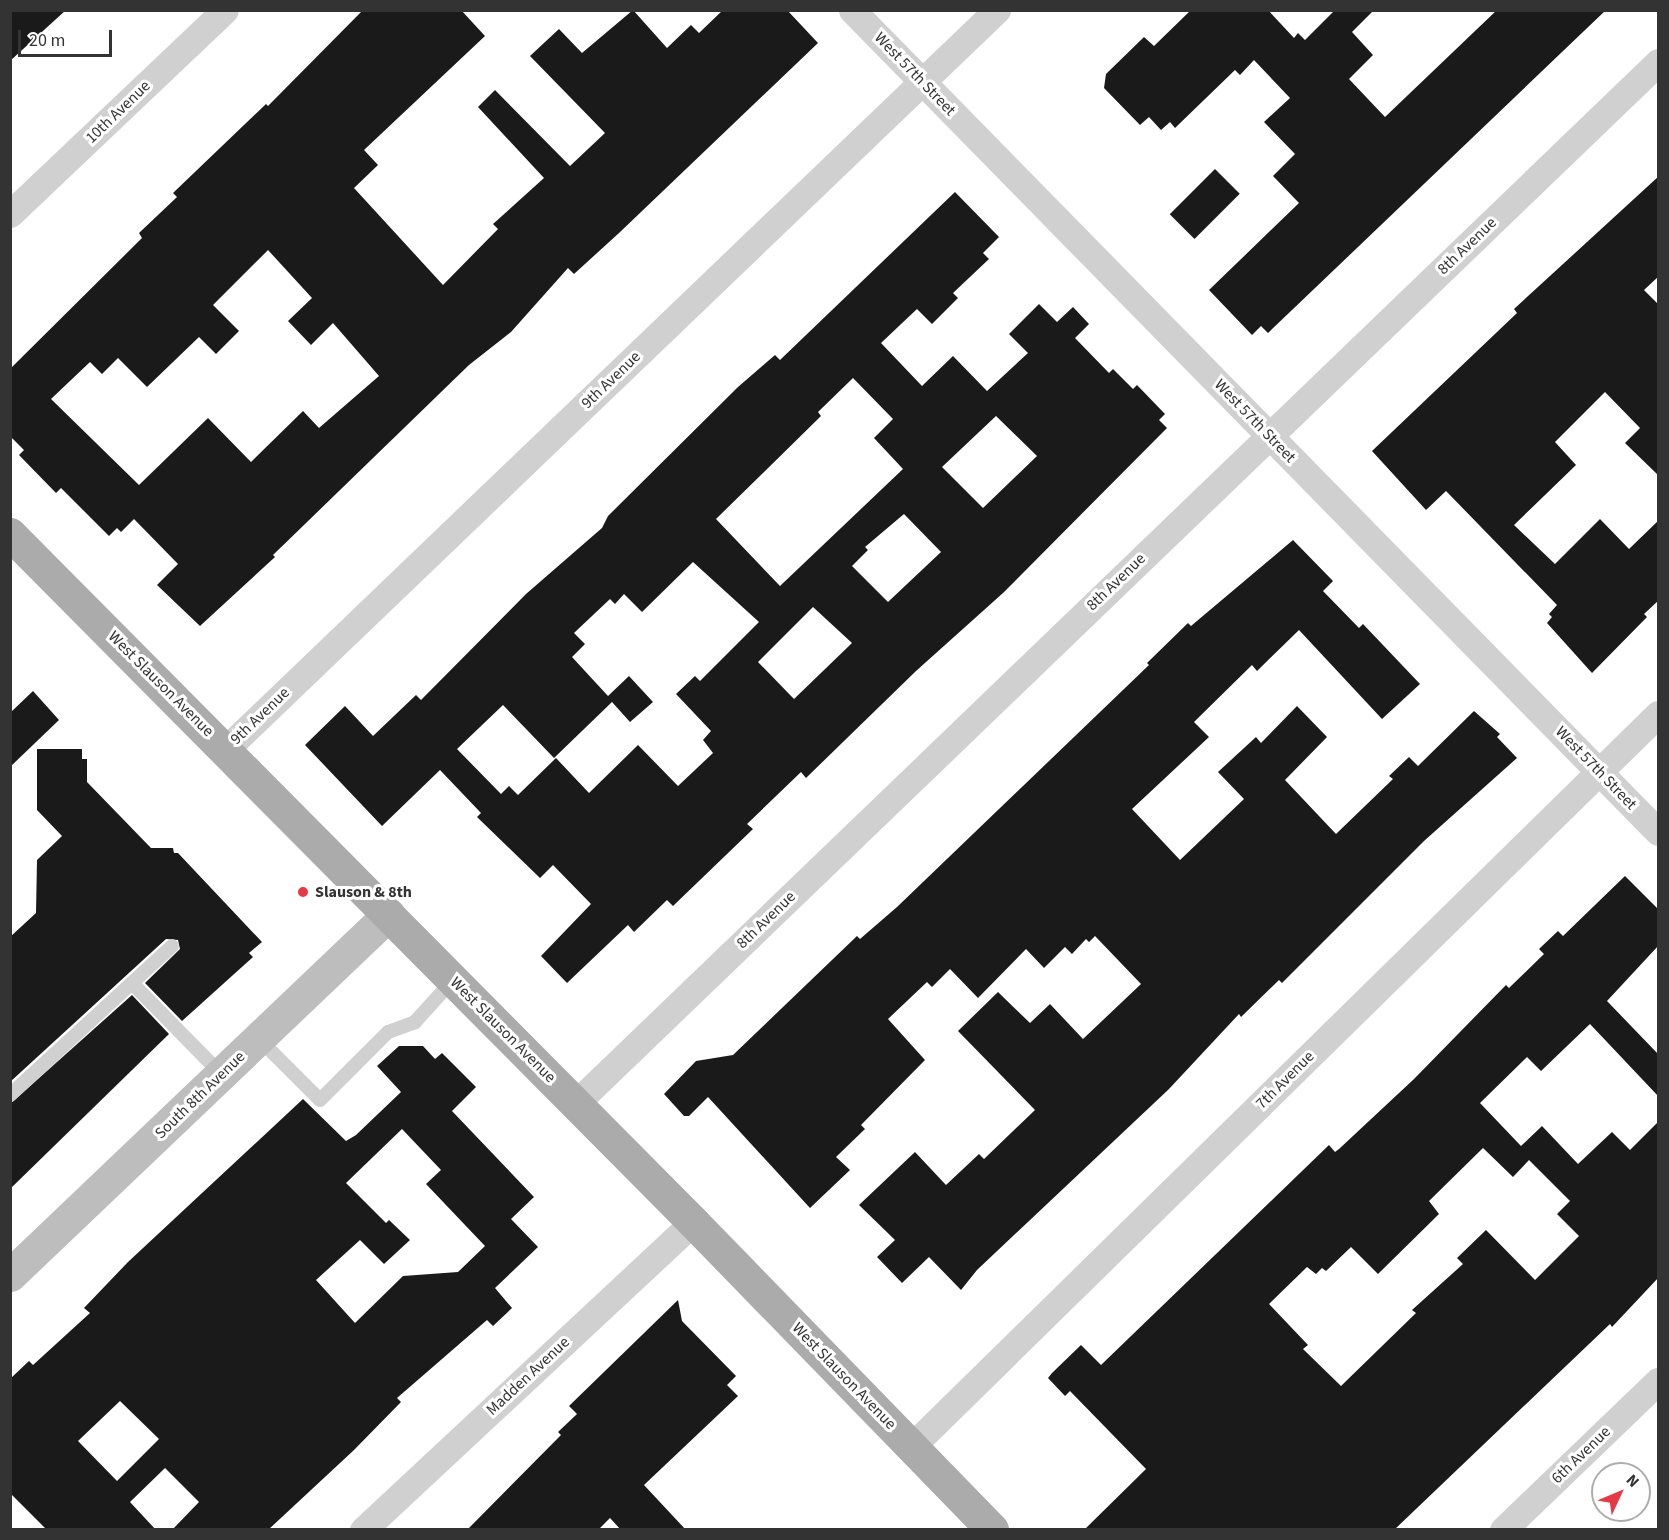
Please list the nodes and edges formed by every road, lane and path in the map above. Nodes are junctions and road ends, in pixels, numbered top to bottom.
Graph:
1 (225, 10) edge
2 (852, 10) edge
3 (997, 10) edge
4 (1659, 62) edge
5 (922, 82) junction
6 (10, 214) edge
7 (1269, 435) junction
8 (10, 534) edge
9 (1659, 714) edge
10 (226, 749) junction
11 (1599, 771) junction
12 (1659, 832) edge
13 (389, 914) junction
14 (172, 946) dead end
15 (453, 980) junction
16 (132, 982) junction
17 (259, 1039) junction
18 (221, 1074) junction
19 (10, 1095) edge
20 (575, 1104) junction
21 (693, 1222) junction
22 (15, 1261) edge
23 (1659, 1381) edge
24 (912, 1446) junction
25 (985, 1527) edge
26 (363, 1530) edge
27 (1503, 1530) edge

1 - 6 street, 10th Avenue
2 - 5 street, West 57th Street
3 - 5 street, 9th Avenue
4 - 7 street, 8th Avenue
5 - 7 street, West 57th Street
5 - 10 street, 9th Avenue
7 - 11 street, West 57th Street
7 - 20 street, 8th Avenue
8 - 10 main road, West Slauson Avenue
9 - 11 street, 7th Avenue
10 - 13 main road, West Slauson Avenue
11 - 12 street, West 57th Street
11 - 24 street, 7th Avenue
13 - 15 main road, West Slauson Avenue
13 - 17 street, South 8th Avenue
14 - 16 lane
15 - 17 lane
15 - 20 main road, West Slauson Avenue
16 - 18 lane
16 - 19 lane
17 - 18 street, South 8th Avenue
18 - 22 street, South 8th Avenue
20 - 21 main road, West Slauson Avenue
21 - 24 main road, West Slauson Avenue
21 - 26 street, Madden Avenue
23 - 27 street, 6th Avenue
24 - 25 main road, West Slauson Avenue

